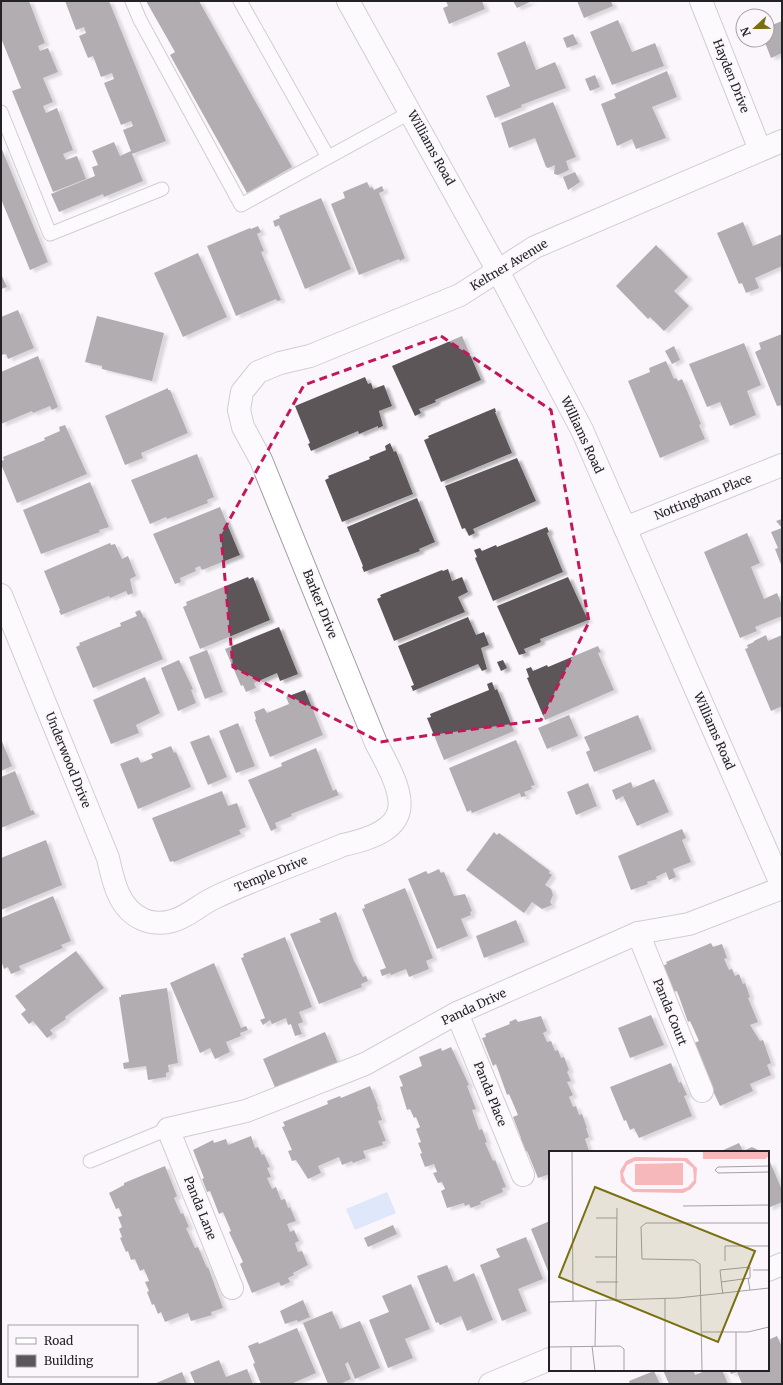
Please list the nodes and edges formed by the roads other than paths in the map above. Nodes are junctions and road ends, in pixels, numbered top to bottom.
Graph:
1 (132, 1) edge
2 (240, 1) edge
3 (348, 1) edge
4 (701, 1) edge
5 (1, 112) edge
6 (411, 112) junction
7 (782, 141) edge
8 (760, 150) junction
9 (328, 157) junction
10 (162, 189) dead end
11 (498, 271) junction
12 (242, 392) joint
13 (782, 465) edge
14 (624, 528) junction
15 (1, 595) edge
16 (398, 817) joint
17 (782, 887) edge
18 (142, 919) joint
19 (638, 933) junction
20 (457, 1013) junction
21 (702, 1091) dead end
22 (168, 1129) junction
23 (90, 1161) dead end
24 (523, 1175) dead end
25 (782, 1264) edge
26 (769, 1270) edge
27 (232, 1288) dead end
28 (549, 1359) edge
29 (490, 1384) edge

1 - 9 lane
2 - 9 lane
3 - 6 street, Williams Road
4 - 8 street, Hayden Drive
5 - 10 lane
6 - 9 lane
6 - 11 street, Williams Road
7 - 8 street, Keltner Avenue
8 - 11 street, Keltner Avenue
11 - 12 street, Keltner Avenue
11 - 14 street, Williams Road
12 - 16 street, Barker Drive
13 - 14 street, Nottingham Place
14 - 17 street, Williams Road
15 - 18 street, Underwood Drive
16 - 18 street, Temple Drive
17 - 19 street, Panda Drive
19 - 20 street, Panda Drive
19 - 21 street, Panda Court
20 - 22 street, Panda Drive
20 - 24 street, Panda Place
22 - 23 lane
22 - 27 street, Panda Lane
25 - 26 street
28 - 29 street

